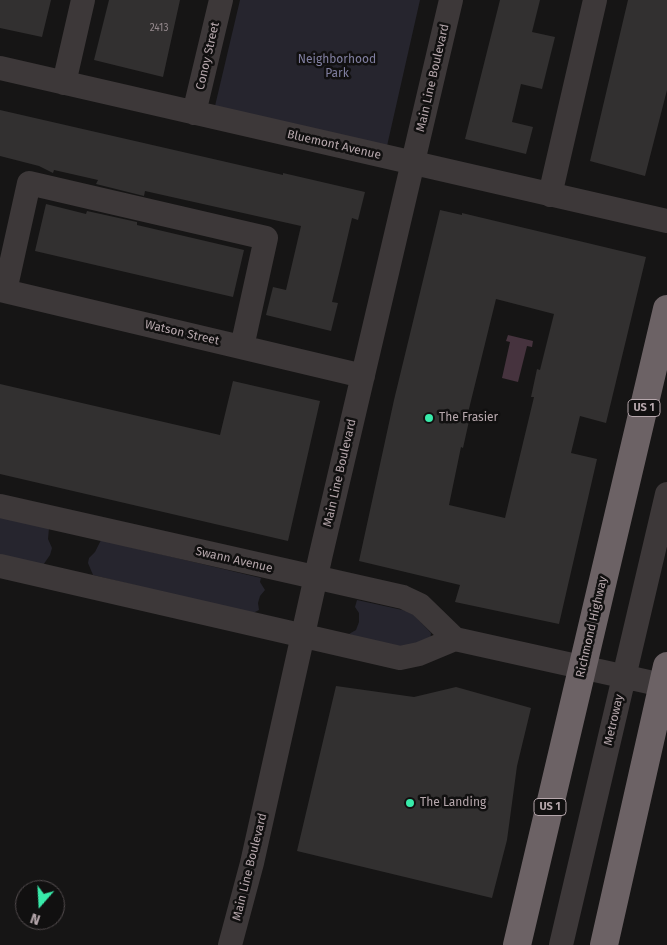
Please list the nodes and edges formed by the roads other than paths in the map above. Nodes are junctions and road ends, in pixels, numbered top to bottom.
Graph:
1 (83, 0) edge
2 (221, 0) edge
3 (450, 0) edge
4 (595, 0) edge
5 (0, 68) edge
6 (64, 83) junction
7 (194, 113) junction
8 (413, 163) junction
9 (550, 195) junction
10 (667, 221) edge
11 (2, 291) edge
12 (667, 309) edge
13 (242, 347) junction
14 (363, 376) junction
15 (667, 494) edge
16 (0, 506) edge
17 (0, 566) edge
18 (316, 578) junction
19 (303, 636) junction
20 (455, 639) junction
21 (582, 668) junction
22 (624, 677) junction
23 (666, 679) edge
24 (230, 945) edge
25 (517, 945) edge
26 (561, 945) edge
27 (604, 945) edge

1 - 6 street
2 - 7 street, Conoy Street
3 - 8 street, Main Line Boulevard
4 - 9 street
5 - 6 street, Bluemont Avenue
6 - 7 street, Bluemont Avenue
7 - 8 street, Bluemont Avenue
8 - 9 street, Bluemont Avenue
8 - 14 street, Main Line Boulevard
9 - 10 street, Bluemont Avenue
11 - 13 street, Watson Street
11 - 13 street
12 - 21 highway, Richmond Highway / US 1
13 - 14 street, Watson Street
14 - 18 street, Main Line Boulevard
15 - 22 street, Metroway
16 - 18 street, Swann Avenue
17 - 19 street
18 - 19 street, Main Line Boulevard
18 - 20 street, Swann Avenue
19 - 20 street
19 - 24 street, Main Line Boulevard
20 - 21 street
21 - 22 street
21 - 25 highway, Richmond Highway / US 1
22 - 23 street
22 - 26 street, Metroway
23 - 27 highway

